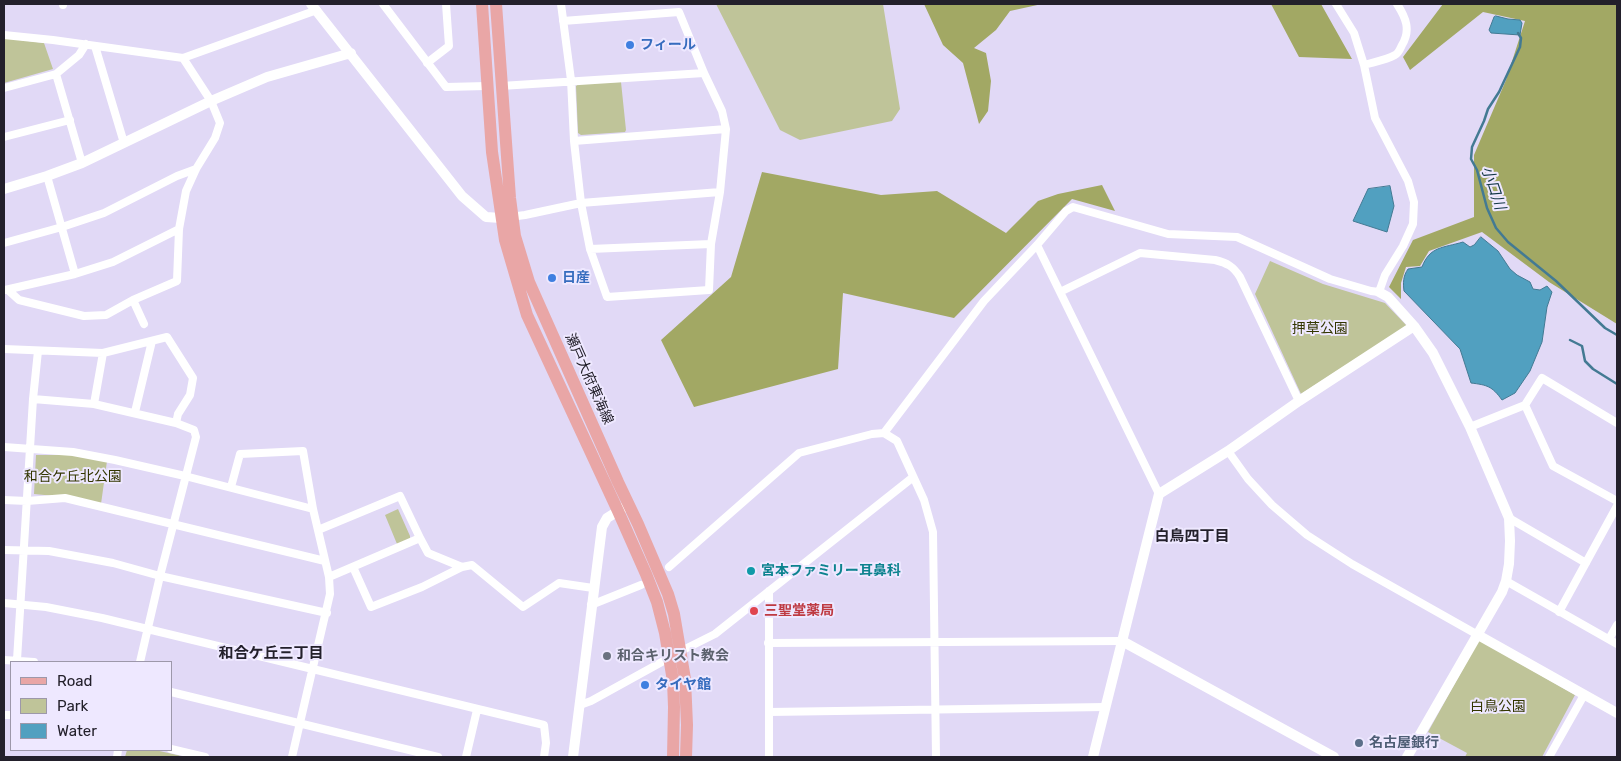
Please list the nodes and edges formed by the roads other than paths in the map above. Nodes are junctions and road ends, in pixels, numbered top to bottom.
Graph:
1 (383, 4) edge
2 (446, 4) edge
3 (482, 4) edge
4 (496, 4) edge
5 (561, 4) edge
6 (1336, 4) edge
7 (1397, 4) edge
8 (314, 7) edge
9 (563, 20) junction
10 (4, 35) edge
11 (86, 44) junction
12 (95, 46) junction
13 (351, 53) junction
14 (183, 58) junction
15 (427, 62) junction
16 (1364, 65) junction
17 (704, 73) junction
18 (56, 74) junction
19 (571, 80) junction
20 (487, 86) junction
21 (501, 86) junction
22 (4, 88) edge
23 (211, 101) junction
24 (70, 120) junction
25 (726, 129) junction
26 (4, 137) edge
27 (574, 141) junction
28 (124, 143) junction
29 (82, 163) junction
30 (196, 169) junction
31 (47, 176) junction
32 (4, 189) edge
33 (720, 192) junction
34 (581, 203) junction
35 (507, 217) junction
36 (62, 227) junction
37 (179, 229) junction
38 (4, 244) edge
39 (711, 244) junction
40 (1037, 245) junction
41 (590, 250) junction
42 (75, 274) junction
43 (6, 290) edge
44 (1060, 292) junction
45 (1379, 292) junction
46 (133, 300) junction
47 (144, 324) dead end
48 (1414, 326) junction
49 (152, 341) junction
50 (4, 349) edge
51 (38, 351) junction
52 (103, 353) junction
53 (34, 399) junction
54 (1299, 401) junction
55 (94, 404) junction
56 (1526, 405) junction
57 (135, 412) junction
58 (176, 423) junction
59 (1617, 423) edge
60 (1470, 427) junction
61 (884, 433) junction
62 (4, 448) edge
63 (30, 448) junction
64 (1228, 451) junction
65 (185, 476) junction
66 (912, 478) junction
67 (231, 488) junction
68 (1159, 494) junction
69 (4, 500) edge
70 (27, 501) junction
71 (1617, 501) edge
72 (1617, 506) edge
73 (624, 508) junction
74 (313, 509) junction
75 (1509, 518) junction
76 (174, 524) junction
77 (318, 530) junction
78 (420, 538) junction
79 (4, 550) edge
80 (24, 550) junction
81 (325, 562) junction
82 (1586, 563) junction
83 (353, 567) junction
84 (462, 567) junction
85 (669, 567) dead end
86 (160, 576) junction
87 (329, 577) junction
88 (1506, 581) junction
89 (641, 586) dead end
90 (593, 588) junction
91 (769, 591) junction
92 (4, 603) edge
93 (20, 605) junction
94 (592, 605) junction
95 (1559, 612) junction
96 (327, 614) junction
97 (1617, 625) edge
98 (148, 629) junction
99 (1478, 635) junction
100 (1609, 639) junction
101 (1122, 641) junction
102 (934, 642) junction
103 (768, 643) junction
104 (1617, 644) edge
105 (681, 651) junction
106 (669, 658) junction
107 (4, 660) edge
108 (16, 660) junction
109 (25, 661) edge
110 (140, 661) edge
111 (313, 669) junction
112 (172, 692) edge
113 (1584, 694) junction
114 (580, 705) junction
115 (1105, 707) junction
116 (936, 709) junction
117 (477, 710) junction
118 (769, 712) junction
119 (1617, 713) edge
120 (300, 724) junction
121 (172, 749) edge
122 (1410, 756) edge
123 (205, 757) edge
124 (292, 757) edge
125 (438, 757) edge
126 (466, 757) edge
127 (544, 757) edge
128 (573, 757) edge
129 (673, 757) edge
130 (686, 757) edge
131 (769, 757) edge
132 (936, 757) edge
133 (1093, 757) edge
134 (1334, 757) edge
135 (1549, 757) edge

1 - 15 street
2 - 15 street
3 - 20 main road, 瀬戸大府東海線
4 - 21 main road, 瀬戸大府東海線
5 - 9 street
6 - 16 street
7 - 16 street
8 - 13 street
8 - 14 street
9 - 17 street
9 - 19 street
10 - 11 street
11 - 12 street
11 - 18 street
12 - 14 street
12 - 28 street
13 - 23 street
13 - 35 street
14 - 23 street
15 - 20 street
16 - 45 street
17 - 19 street
17 - 25 street
18 - 22 street
18 - 24 street
19 - 21 street
19 - 27 street
20 - 35 main road, 瀬戸大府東海線
21 - 35 main road, 瀬戸大府東海線
23 - 28 street
23 - 30 street
24 - 26 street
24 - 29 street
25 - 27 street
25 - 33 street
27 - 34 street
28 - 29 street
29 - 31 street
30 - 36 street
30 - 37 street
31 - 32 street
31 - 36 street
33 - 34 street
33 - 39 street
34 - 35 street
34 - 41 street
35 - 73 main road, 瀬戸大府東海線
36 - 38 street
36 - 42 street
37 - 42 street
37 - 46 street
39 - 41 street
39 - 41 street
40 - 44 street
40 - 45 street
40 - 61 street
42 - 43 street
43 - 46 street
44 - 54 street
44 - 68 street
45 - 48 street
46 - 47 street
48 - 54 street
48 - 60 street
49 - 52 street
49 - 57 street
49 - 58 street
50 - 51 street
51 - 52 street
51 - 53 street
52 - 55 street
53 - 55 street
53 - 63 street
54 - 64 street
55 - 57 street
56 - 59 street
56 - 60 street
56 - 71 street
57 - 58 street
58 - 65 street
60 - 75 street
61 - 66 street
61 - 85 street
62 - 63 street
63 - 65 street
63 - 70 street
64 - 68 street
64 - 99 street
65 - 67 street
65 - 76 street
66 - 91 street
66 - 102 street
67 - 74 street
67 - 74 street
68 - 101 street
69 - 70 street
70 - 76 street
70 - 80 street
72 - 82 street
73 - 90 street
73 - 105 main road, 瀬戸大府東海線
73 - 106 main road, 瀬戸大府東海線
74 - 77 street
75 - 82 street
75 - 88 street
76 - 81 street
76 - 86 street
77 - 78 street
77 - 81 street
78 - 83 street
78 - 84 street
79 - 80 street
80 - 86 street
80 - 93 street
81 - 87 street
82 - 95 street
83 - 84 street
83 - 87 street
84 - 90 street
86 - 96 street
86 - 98 street
87 - 96 street
88 - 95 street
88 - 99 street
89 - 94 street
90 - 94 street
91 - 103 street
91 - 105 street
92 - 93 street
93 - 98 street
93 - 108 street
94 - 114 street
95 - 100 street
96 - 111 street
97 - 100 street
98 - 110 street
98 - 111 street
99 - 113 street
99 - 122 street
100 - 104 street
101 - 102 street
101 - 115 street
101 - 134 street
102 - 103 street
102 - 116 street
103 - 118 street
105 - 130 main road, 瀬戸大府東海線
106 - 114 street
106 - 129 main road, 瀬戸大府東海線
107 - 108 street
108 - 109 street
111 - 117 street
111 - 120 street
112 - 120 street
113 - 119 street
113 - 135 street
114 - 128 street
115 - 116 street
115 - 133 street
116 - 118 street
116 - 132 street
117 - 126 street
117 - 127 street
118 - 131 street
120 - 124 street
120 - 125 street
121 - 123 street

